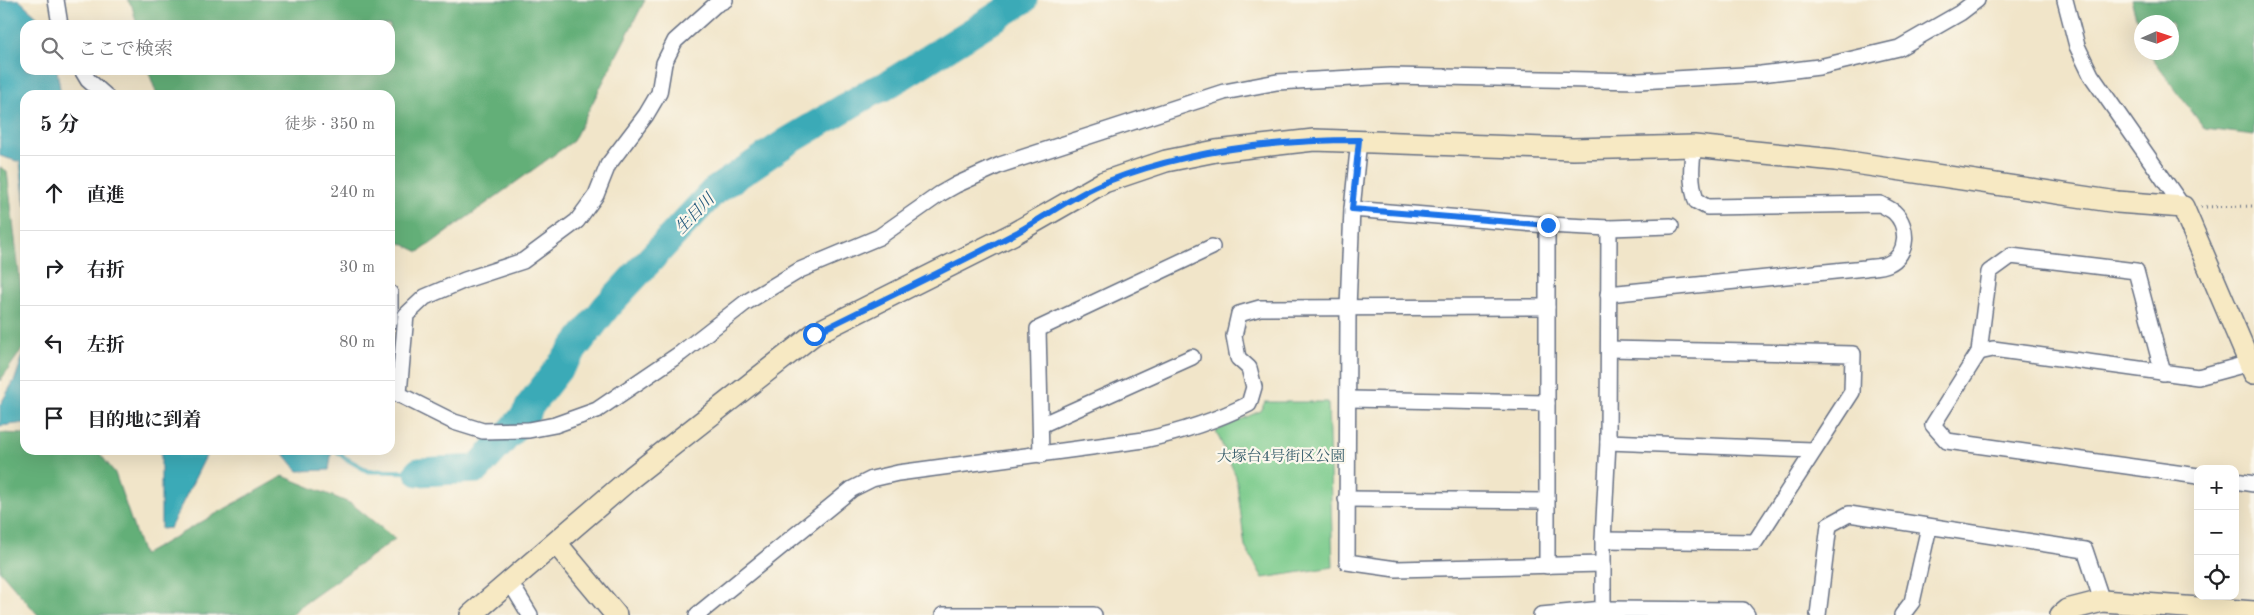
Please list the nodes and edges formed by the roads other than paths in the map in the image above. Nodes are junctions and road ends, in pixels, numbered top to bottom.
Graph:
1 (56, 0) edge
2 (725, 0) edge
3 (1977, 0) edge
4 (2064, 0) edge
5 (59, 20) edge
6 (85, 75) edge
7 (99, 90) edge
8 (1359, 140) junction
9 (1694, 146) junction
10 (2183, 207) junction
11 (1352, 209) junction
12 (1548, 225) junction
13 (1671, 226) dead end
14 (1609, 228) junction
15 (1212, 247) dead end
16 (1608, 294) junction
17 (1547, 307) junction
18 (1348, 308) junction
19 (1609, 349) junction
20 (1979, 352) junction
21 (1192, 357) dead end
22 (2252, 368) edge
23 (2163, 373) junction
24 (395, 392) edge
25 (1350, 399) junction
26 (1547, 403) junction
27 (1041, 425) junction
28 (1608, 442) junction
29 (1813, 450) junction
30 (1041, 455) junction
31 (2194, 475) edge
32 (2239, 482) edge
33 (2254, 484) edge
34 (1346, 499) junction
35 (1546, 501) junction
36 (1929, 527) junction
37 (1603, 540) junction
38 (556, 543) junction
39 (1603, 564) junction
40 (1548, 566) junction
41 (510, 582) junction
42 (2102, 600) junction
43 (1603, 612) edge
44 (2254, 612) edge
45 (471, 615) edge
46 (530, 615) edge
47 (616, 615) edge
48 (697, 615) edge
49 (943, 615) edge
50 (1094, 615) edge
51 (1540, 615) edge
52 (1747, 615) edge
53 (1818, 615) edge
54 (1902, 615) edge
55 (2061, 615) edge

1 - 5 street
2 - 24 street
3 - 24 street
4 - 10 street
6 - 7 street
8 - 9 street
8 - 11 street
8 - 38 street
9 - 10 street
9 - 16 street
10 - 22 street
11 - 12 street
11 - 18 street
12 - 14 street
12 - 17 street
13 - 14 street
14 - 16 street
15 - 27 street
16 - 19 street
17 - 18 street
17 - 26 street
18 - 25 street
18 - 30 street
19 - 28 street
19 - 29 street
20 - 23 street
20 - 23 street
20 - 31 street
21 - 27 street
22 - 23 street
25 - 26 street
25 - 34 street
26 - 35 street
27 - 30 street
28 - 29 street
28 - 37 street
29 - 37 street
30 - 48 street
32 - 33 street
34 - 35 street
34 - 40 street
35 - 40 street
36 - 42 street
36 - 53 street
36 - 54 street
37 - 39 street
38 - 41 street
38 - 47 street
39 - 40 street
39 - 43 street
41 - 45 street
41 - 46 street
42 - 44 street
42 - 55 street
43 - 51 street
43 - 52 street
49 - 50 street

